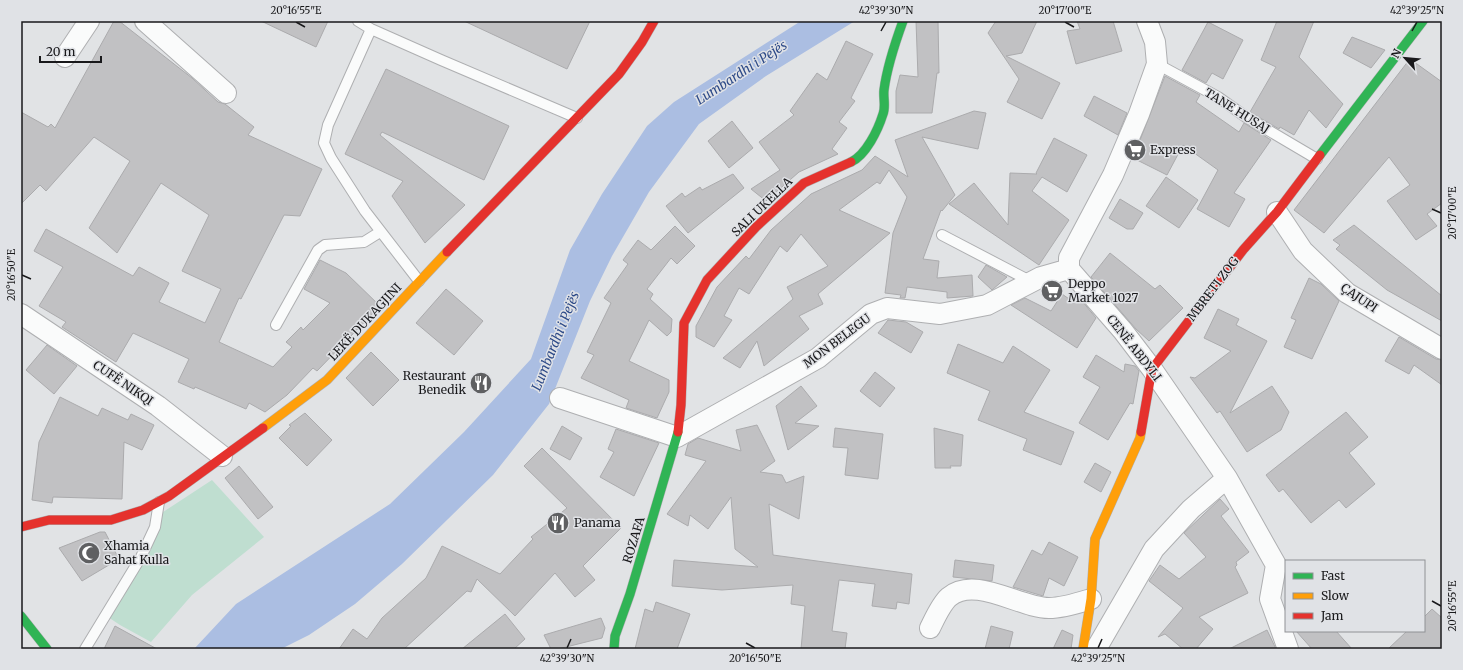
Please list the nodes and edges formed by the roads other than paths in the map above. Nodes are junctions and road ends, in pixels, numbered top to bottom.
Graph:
1 (89, 21) edge
2 (145, 21) edge
3 (358, 21) edge
4 (654, 21) edge
5 (903, 21) edge
6 (1147, 21) edge
7 (1423, 21) edge
8 (371, 29) junction
9 (65, 57) dead end
10 (1157, 64) junction
11 (226, 93) dead end
12 (577, 118) junction
13 (1317, 159) junction
14 (1277, 212) junction
15 (380, 232) junction
16 (942, 234) dead end
17 (1069, 270) junction
18 (419, 281) junction
19 (1032, 282) junction
20 (21, 314) edge
21 (276, 325) dead end
22 (1442, 349) edge
23 (1152, 369) junction
24 (560, 398) dead end
25 (677, 437) junction
26 (222, 456) junction
27 (1227, 478) junction
28 (160, 501) junction
29 (21, 527) edge
30 (1091, 599) junction
31 (21, 616) edge
32 (930, 628) dead end
33 (47, 649) edge
34 (85, 649) edge
35 (614, 649) edge
36 (1083, 649) edge
37 (1096, 649) edge
38 (1288, 649) edge

1 - 9 street
2 - 11 street
3 - 8 lane
4 - 12 street, LEKË DUKAGJINI
5 - 25 street, SALI UKELLA
6 - 10 street
7 - 13 street, MBRETI ZOG
8 - 12 lane
8 - 15 lane
10 - 13 lane, TANE HUSAJ
10 - 17 street
12 - 18 street, LEKË DUKAGJINI
13 - 14 street, MBRETI ZOG
14 - 22 street, ÇAJUPI
14 - 23 street, MBRETI ZOG
15 - 18 lane
15 - 21 lane
16 - 19 lane
17 - 19 street, MON BELEGU
17 - 23 street, CENË ABDYLI
18 - 26 street, LEKË DUKAGJINI
19 - 25 street, MON BELEGU
20 - 26 street, CUFË NIKQI
23 - 27 street, CENË ABDYLI
23 - 30 street, MBRETI ZOG
24 - 25 street
25 - 35 street, ROZAFA
26 - 28 street, LEKË DUKAGJINI
27 - 37 street
27 - 38 street, CENË ABDYLI
28 - 29 street, LEKË DUKAGJINI
28 - 34 lane
30 - 32 street
30 - 36 street, MBRETI ZOG
31 - 33 street

